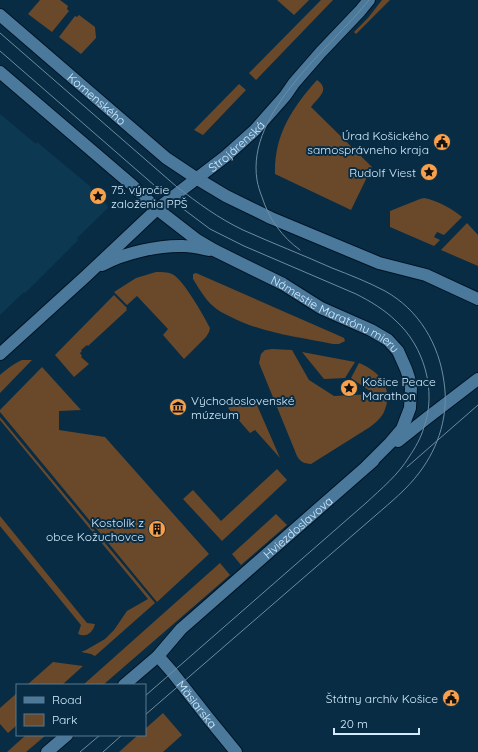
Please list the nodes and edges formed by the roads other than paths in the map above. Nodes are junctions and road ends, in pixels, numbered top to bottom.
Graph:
1 (369, 0) edge
2 (0, 15) edge
3 (0, 72) edge
4 (196, 178) junction
5 (157, 209) junction
6 (214, 250) junction
7 (86, 276) junction
8 (478, 299) edge
9 (0, 354) edge
10 (478, 379) edge
11 (367, 466) junction
12 (158, 656) junction
13 (125, 684) edge
14 (66, 736) edge
15 (47, 752) edge
16 (236, 752) edge

1 - 4 street, Strojárenská
2 - 4 street, Komenského
3 - 5 street
4 - 5 street, Strojárenská
4 - 8 street
5 - 6 street, Námestie Maratónu mieru
5 - 7 street, Strojárenská
6 - 7 street, Strojárenská
6 - 11 street, Námestie Maratónu mieru
7 - 9 street, Strojárenská
10 - 11 street, Hviezdoslavova
11 - 12 street, Hviezdoslavova
12 - 13 street, Hviezdoslavova
12 - 16 street, Mäsiarska
14 - 15 street

